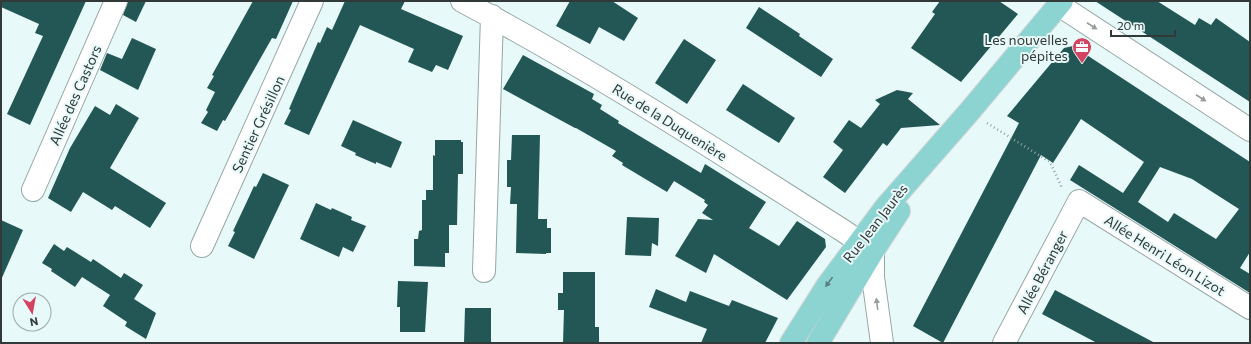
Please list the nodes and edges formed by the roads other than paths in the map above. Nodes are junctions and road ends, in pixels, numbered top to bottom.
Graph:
1 (116, 1) edge
2 (312, 1) edge
3 (462, 1) edge
4 (1061, 3) edge
5 (492, 16) junction
6 (1250, 130) edge
7 (33, 190) dead end
8 (1079, 201) joint
9 (202, 246) dead end
10 (866, 246) junction
11 (484, 271) dead end
12 (1250, 308) edge
13 (791, 343) edge
14 (818, 343) edge
15 (882, 343) edge
16 (1005, 343) edge

1 - 7 street, Allée des Castors
2 - 9 street, Sentier Grésillon
3 - 5 street, Rue de la Duquenière
4 -> 6 street
4 - 10 main road, Rue Jean Jaurès
5 - 10 street, Rue de la Duquenière
5 - 11 street
8 - 12 street, Allée Henri Léon Lizot
8 - 16 street, Allée Béranger
10 -> 13 main road, Rue Jean Jaurès
10 - 14 main road, Rue Jean Jaurès
15 -> 10 street

